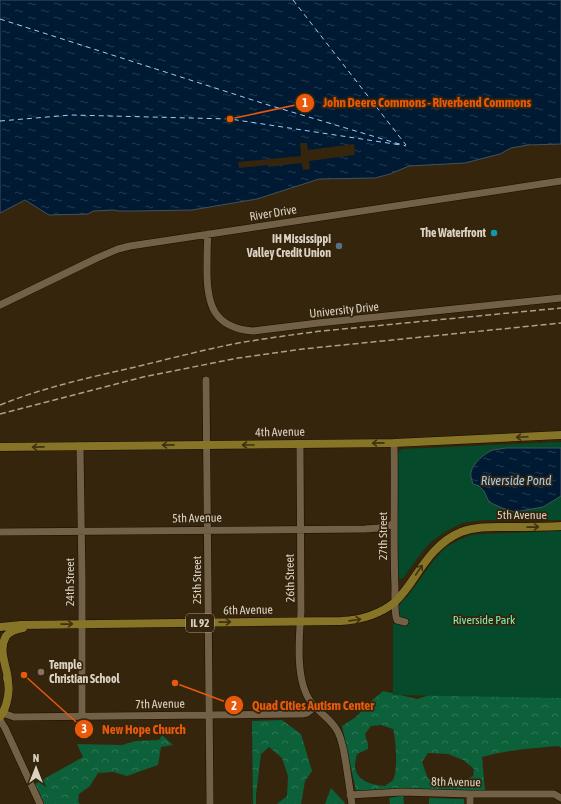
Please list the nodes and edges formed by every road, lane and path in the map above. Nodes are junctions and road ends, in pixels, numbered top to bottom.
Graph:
1 (561, 181) edge
2 (208, 234) junction
3 (561, 298) edge
4 (0, 305) edge
5 (206, 380) dead end
6 (561, 435) edge
7 (394, 443) junction
8 (300, 444) junction
9 (207, 445) junction
10 (80, 446) junction
11 (0, 447) edge
12 (394, 524) junction
13 (561, 526) edge
14 (300, 529) junction
15 (208, 530) junction
16 (0, 532) edge
17 (81, 532) junction
18 (396, 601) junction
19 (300, 621) junction
20 (405, 622) dead end
21 (208, 623) junction
22 (50, 624) junction
23 (82, 624) junction
24 (0, 626) edge
25 (0, 661) edge
26 (8, 682) junction
27 (315, 707) junction
28 (209, 715) junction
29 (1, 716) edge
30 (82, 717) junction
31 (470, 794) junction
32 (350, 795) junction
33 (560, 798) edge
34 (40, 804) edge
35 (210, 804) edge
36 (352, 804) edge
37 (470, 804) edge

1 - 2 street, River Drive
2 - 3 street, University Drive
2 - 4 street, River Drive
5 - 9 street, 25th Street
6 -> 7 main road, 4th Avenue
7 -> 8 main road, 4th Avenue
7 - 12 street, 27th Street
8 -> 9 main road, 4th Avenue
8 - 14 street, 26th Street
9 -> 10 main road, 4th Avenue
9 - 15 street, 25th Street
10 -> 11 main road, 4th Avenue
10 - 17 street, 24th Street
12 - 14 street, 5th Avenue
12 - 18 street, 27th Street
18 -> 13 main road, 5th Avenue / IL 92
14 - 15 street, 5th Avenue
14 - 19 street, 26th Street
15 - 17 street, 5th Avenue
15 - 21 street, 25th Street
16 - 17 street, 5th Avenue
17 - 23 street, 24th Street
19 -> 18 main road, 6th Avenue / IL 92
18 - 20 street, 27th Street
21 -> 19 main road, 6th Avenue / IL 92
19 - 27 street, 26th Street
21 - 23 main road, 6th Avenue / IL 92
21 - 28 street, 25th Street
22 -> 23 main road, 6th Avenue / IL 92
22 - 24 main road, 6th Avenue / IL 92
22 - 26 main road
23 - 30 street, 24th Street
25 - 26 main road
26 - 29 main road
27 - 28 street, 7th Avenue
27 - 32 street
28 - 30 street, 7th Avenue
28 - 35 street, 25th Street
29 - 30 street, 7th Avenue
29 - 34 street
31 - 32 street, 8th Avenue
31 - 33 street, 8th Avenue
31 - 37 street
32 - 36 street

